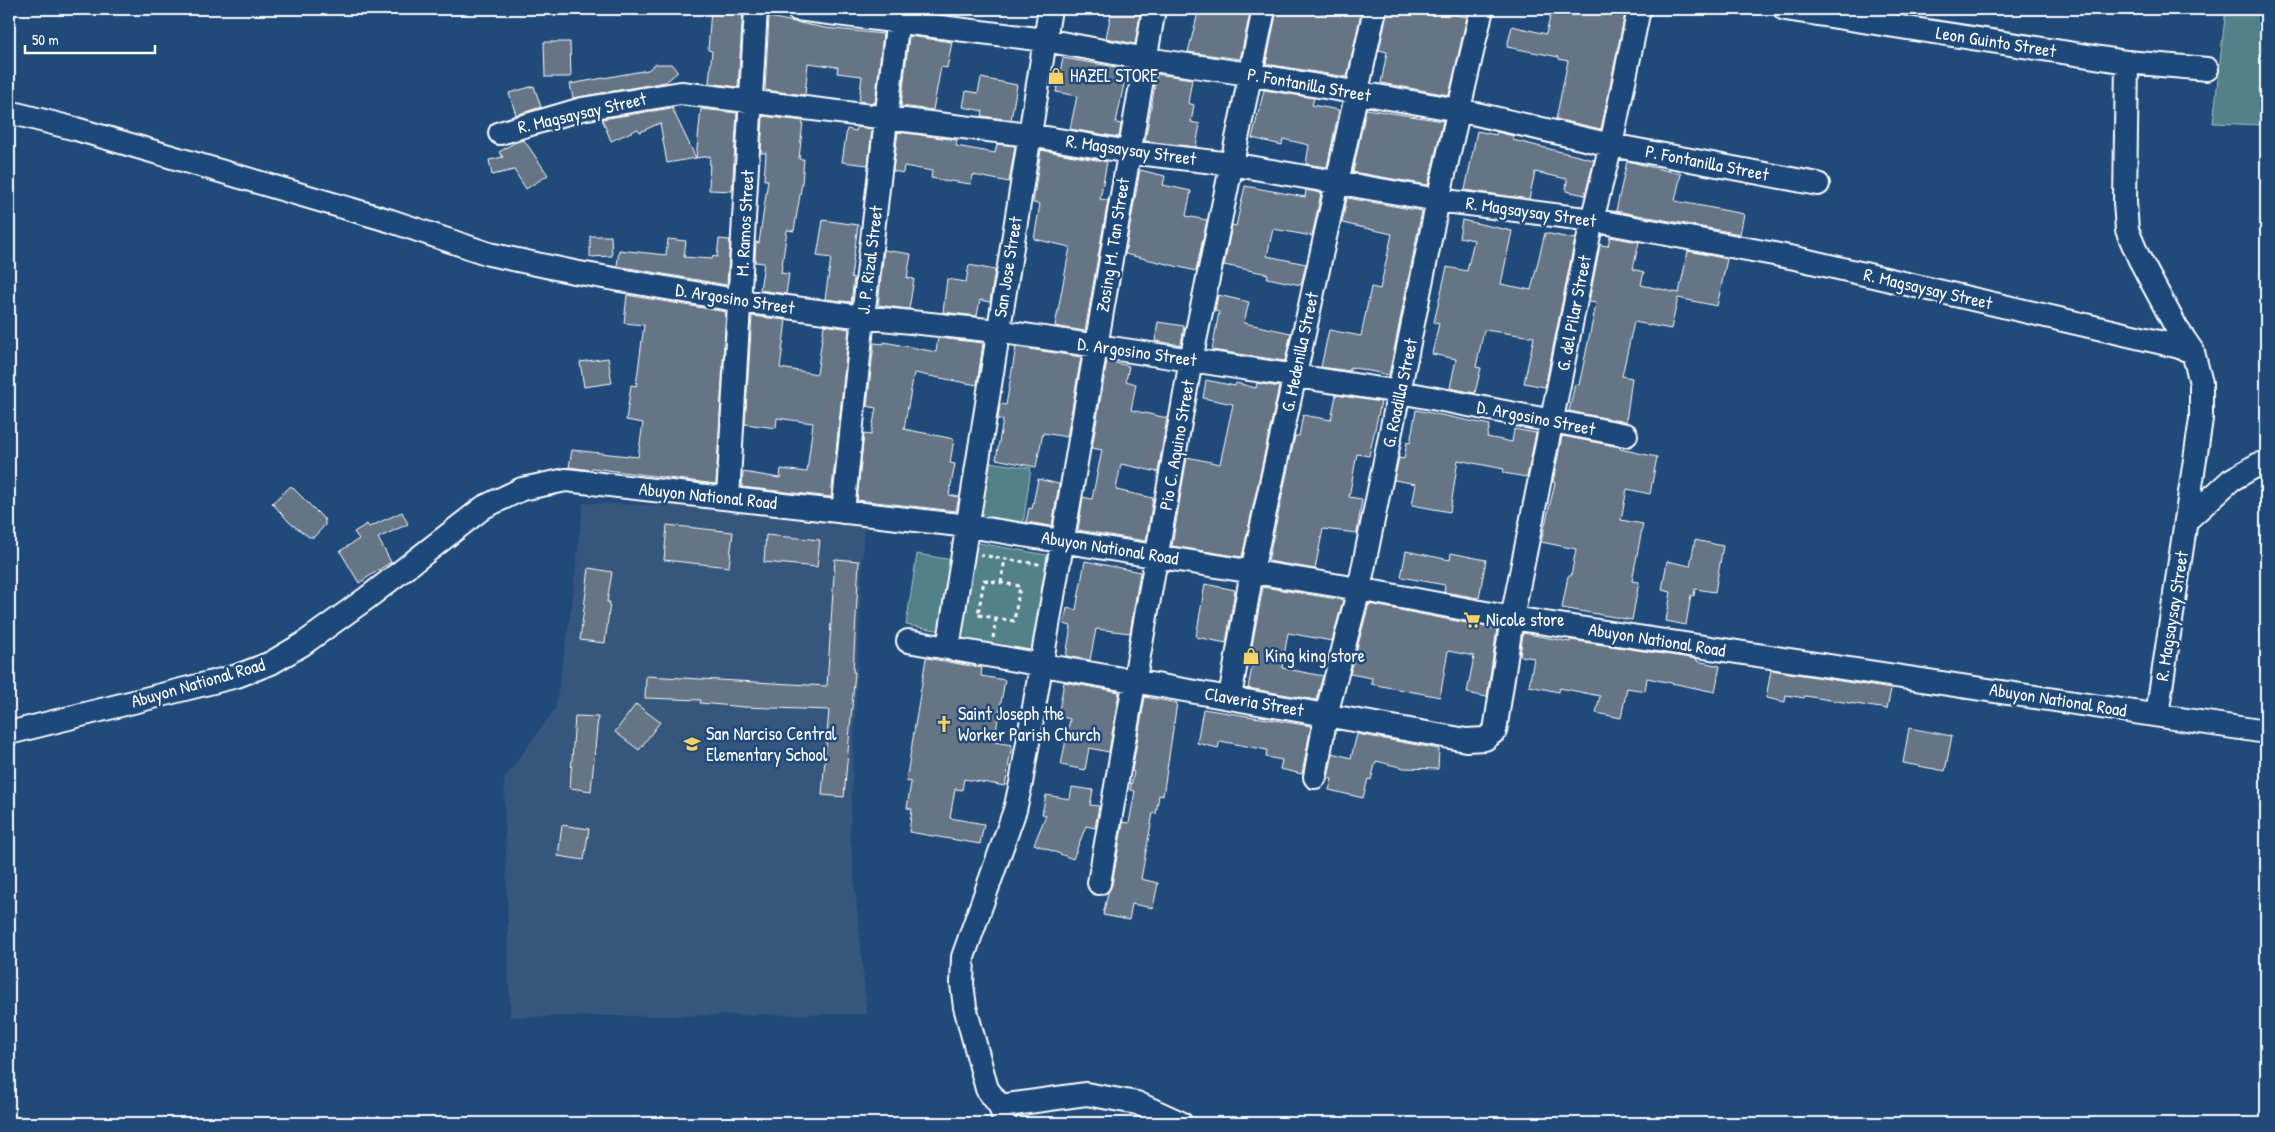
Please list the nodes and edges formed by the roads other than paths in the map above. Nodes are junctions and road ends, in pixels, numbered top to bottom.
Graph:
1 (756, 9) edge
2 (797, 9) edge
3 (1050, 9) edge
4 (1154, 9) edge
5 (1264, 9) edge
6 (1375, 9) edge
7 (1482, 9) edge
8 (1639, 9) edge
9 (1785, 9) edge
10 (898, 16) edge
11 (1045, 40) junction
12 (1146, 59) junction
13 (2127, 62) junction
14 (2207, 69) dead end
15 (1249, 74) junction
16 (1357, 94) junction
17 (752, 101) junction
18 (1459, 110) junction
19 (9, 112) edge
20 (886, 118) junction
21 (500, 133) dead end
22 (1029, 135) junction
23 (1611, 146) junction
24 (1129, 152) junction
25 (1230, 164) junction
26 (1337, 182) junction
27 (1818, 184) dead end
28 (1438, 200) junction
29 (1592, 220) junction
30 (741, 301) junction
31 (863, 317) junction
32 (998, 331) junction
33 (1096, 347) junction
34 (2194, 352) junction
35 (1191, 360) junction
36 (1296, 376) junction
37 (1400, 392) junction
38 (1552, 420) junction
39 (1626, 435) dead end
40 (2266, 467) edge
41 (728, 498) junction
42 (843, 512) junction
43 (2187, 520) junction
44 (968, 526) junction
45 (1064, 540) junction
46 (1158, 556) junction
47 (1252, 571) junction
48 (1359, 589) junction
49 (1512, 618) junction
50 (908, 641) dead end
51 (948, 648) junction
52 (1042, 666) junction
53 (1134, 681) junction
54 (1230, 697) junction
55 (2157, 714) junction
56 (1326, 715) junction
57 (2266, 732) edge
58 (9, 734) edge
59 (1466, 740) joint
60 (1315, 777) dead end
61 (1099, 884) dead end
62 (1002, 1114) edge
63 (1181, 1123) edge

1 - 17 street, M. Ramos Street
2 - 10 street, P. Fontanilla Street
3 - 11 street, San Jose Street
4 - 12 street, Zosing M. Tan Street
5 - 15 street, Pio C. Aquino Street
6 - 16 street, G. Medenilla Street
7 - 18 street, G. Roadilla Street
8 - 23 street, G. del Pilar Street
9 - 13 street, Leon Guinto Street
10 - 11 street, P. Fontanilla Street
10 - 20 street, J. P. Rizal Street
11 - 12 street, P. Fontanilla Street
11 - 22 street, San Jose Street
12 - 15 street, P. Fontanilla Street
12 - 24 street, Zosing M. Tan Street
13 - 14 street, Leon Guinto Street
13 - 34 street
15 - 16 street, P. Fontanilla Street
15 - 25 street, Pio C. Aquino Street
16 - 18 street, P. Fontanilla Street
16 - 26 street, G. Medenilla Street
17 - 20 street, R. Magsaysay Street
17 - 21 street, R. Magsaysay Street
17 - 30 street, M. Ramos Street
18 - 23 street, P. Fontanilla Street
18 - 28 street, G. Roadilla Street
19 - 30 street, D. Argosino Street
20 - 22 street, R. Magsaysay Street
20 - 31 street, J. P. Rizal Street
22 - 24 street, R. Magsaysay Street
22 - 32 street, San Jose Street
23 - 27 street, P. Fontanilla Street
23 - 29 street, G. del Pilar Street
24 - 25 street, R. Magsaysay Street
24 - 33 street, Zosing M. Tan Street
25 - 26 street, R. Magsaysay Street
25 - 35 street, Pio C. Aquino Street
26 - 28 street, R. Magsaysay Street
26 - 36 street, G. Medenilla Street
28 - 29 street, R. Magsaysay Street
28 - 37 street, G. Roadilla Street
29 - 34 street, R. Magsaysay Street
29 - 38 street, G. del Pilar Street
30 - 31 street, D. Argosino Street
30 - 41 street, M. Ramos Street
31 - 32 street, D. Argosino Street
31 - 42 street, J. P. Rizal Street
32 - 33 street, D. Argosino Street
32 - 44 street, San Jose Street
33 - 35 street, D. Argosino Street
33 - 45 street, Zosing M. Tan Street
34 - 43 street, R. Magsaysay Street
35 - 36 street, D. Argosino Street
35 - 46 street, Pio C. Aquino Street
36 - 37 street, D. Argosino Street
36 - 47 street, G. Medenilla Street
37 - 38 street, D. Argosino Street
37 - 48 street, G. Roadilla Street
38 - 39 street, D. Argosino Street
38 - 49 street, G. del Pilar Street
40 - 43 street
41 - 42 street, Abuyon National Road
41 - 58 street, Abuyon National Road
42 - 44 street, Abuyon National Road
43 - 55 street, R. Magsaysay Street
44 - 45 street, Abuyon National Road
44 - 51 street, San Jose Street
45 - 46 street, Abuyon National Road
45 - 52 street, Zosing M. Tan Street
46 - 47 street, Abuyon National Road
46 - 53 street, Pio C. Aquino Street
47 - 48 street, Abuyon National Road
47 - 54 street, G. Medenilla Street
48 - 49 street, Abuyon National Road
48 - 56 street, G. Roadilla Street
49 - 55 street, Abuyon National Road
49 - 59 street, G. del Pilar Street
50 - 51 street, Claveria Street
51 - 52 street, Claveria Street
52 - 53 street, Claveria Street
52 - 62 street, Zosing M. Tan Street
53 - 54 street, Claveria Street
53 - 61 street, Pio C. Aquino Street
54 - 56 street, Claveria Street
55 - 57 street, Abuyon National Road
56 - 59 street, Claveria Street
56 - 60 street, G. Roadilla Street
62 - 63 street

